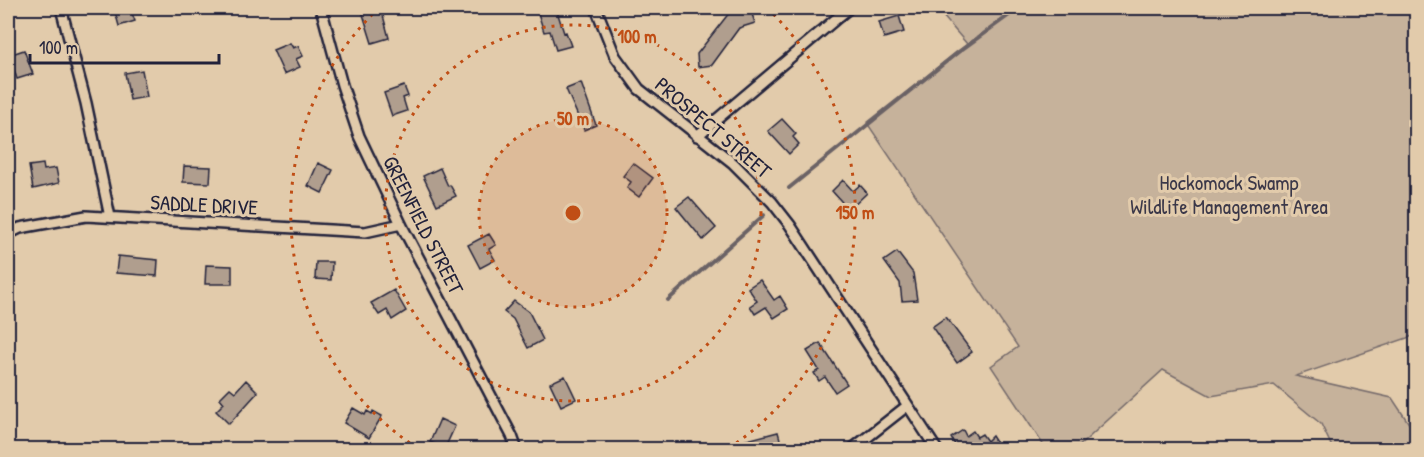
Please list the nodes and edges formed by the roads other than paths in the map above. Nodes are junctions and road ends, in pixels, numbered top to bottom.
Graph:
1 (61, 8) edge
2 (321, 8) edge
3 (596, 8) edge
4 (849, 8) edge
5 (697, 136) junction
6 (110, 217) junction
7 (401, 224) junction
8 (8, 234) edge
9 (907, 406) junction
10 (517, 450) edge
11 (851, 450) edge
12 (937, 450) edge

1 - 6 street
2 - 7 street, GREENFIELD STREET
3 - 5 street, PROSPECT STREET
4 - 5 street
5 - 9 street, PROSPECT STREET
6 - 7 street, SADDLE DRIVE
6 - 8 street, SADDLE DRIVE
7 - 10 street, GREENFIELD STREET
9 - 11 street
9 - 12 street, PROSPECT STREET

